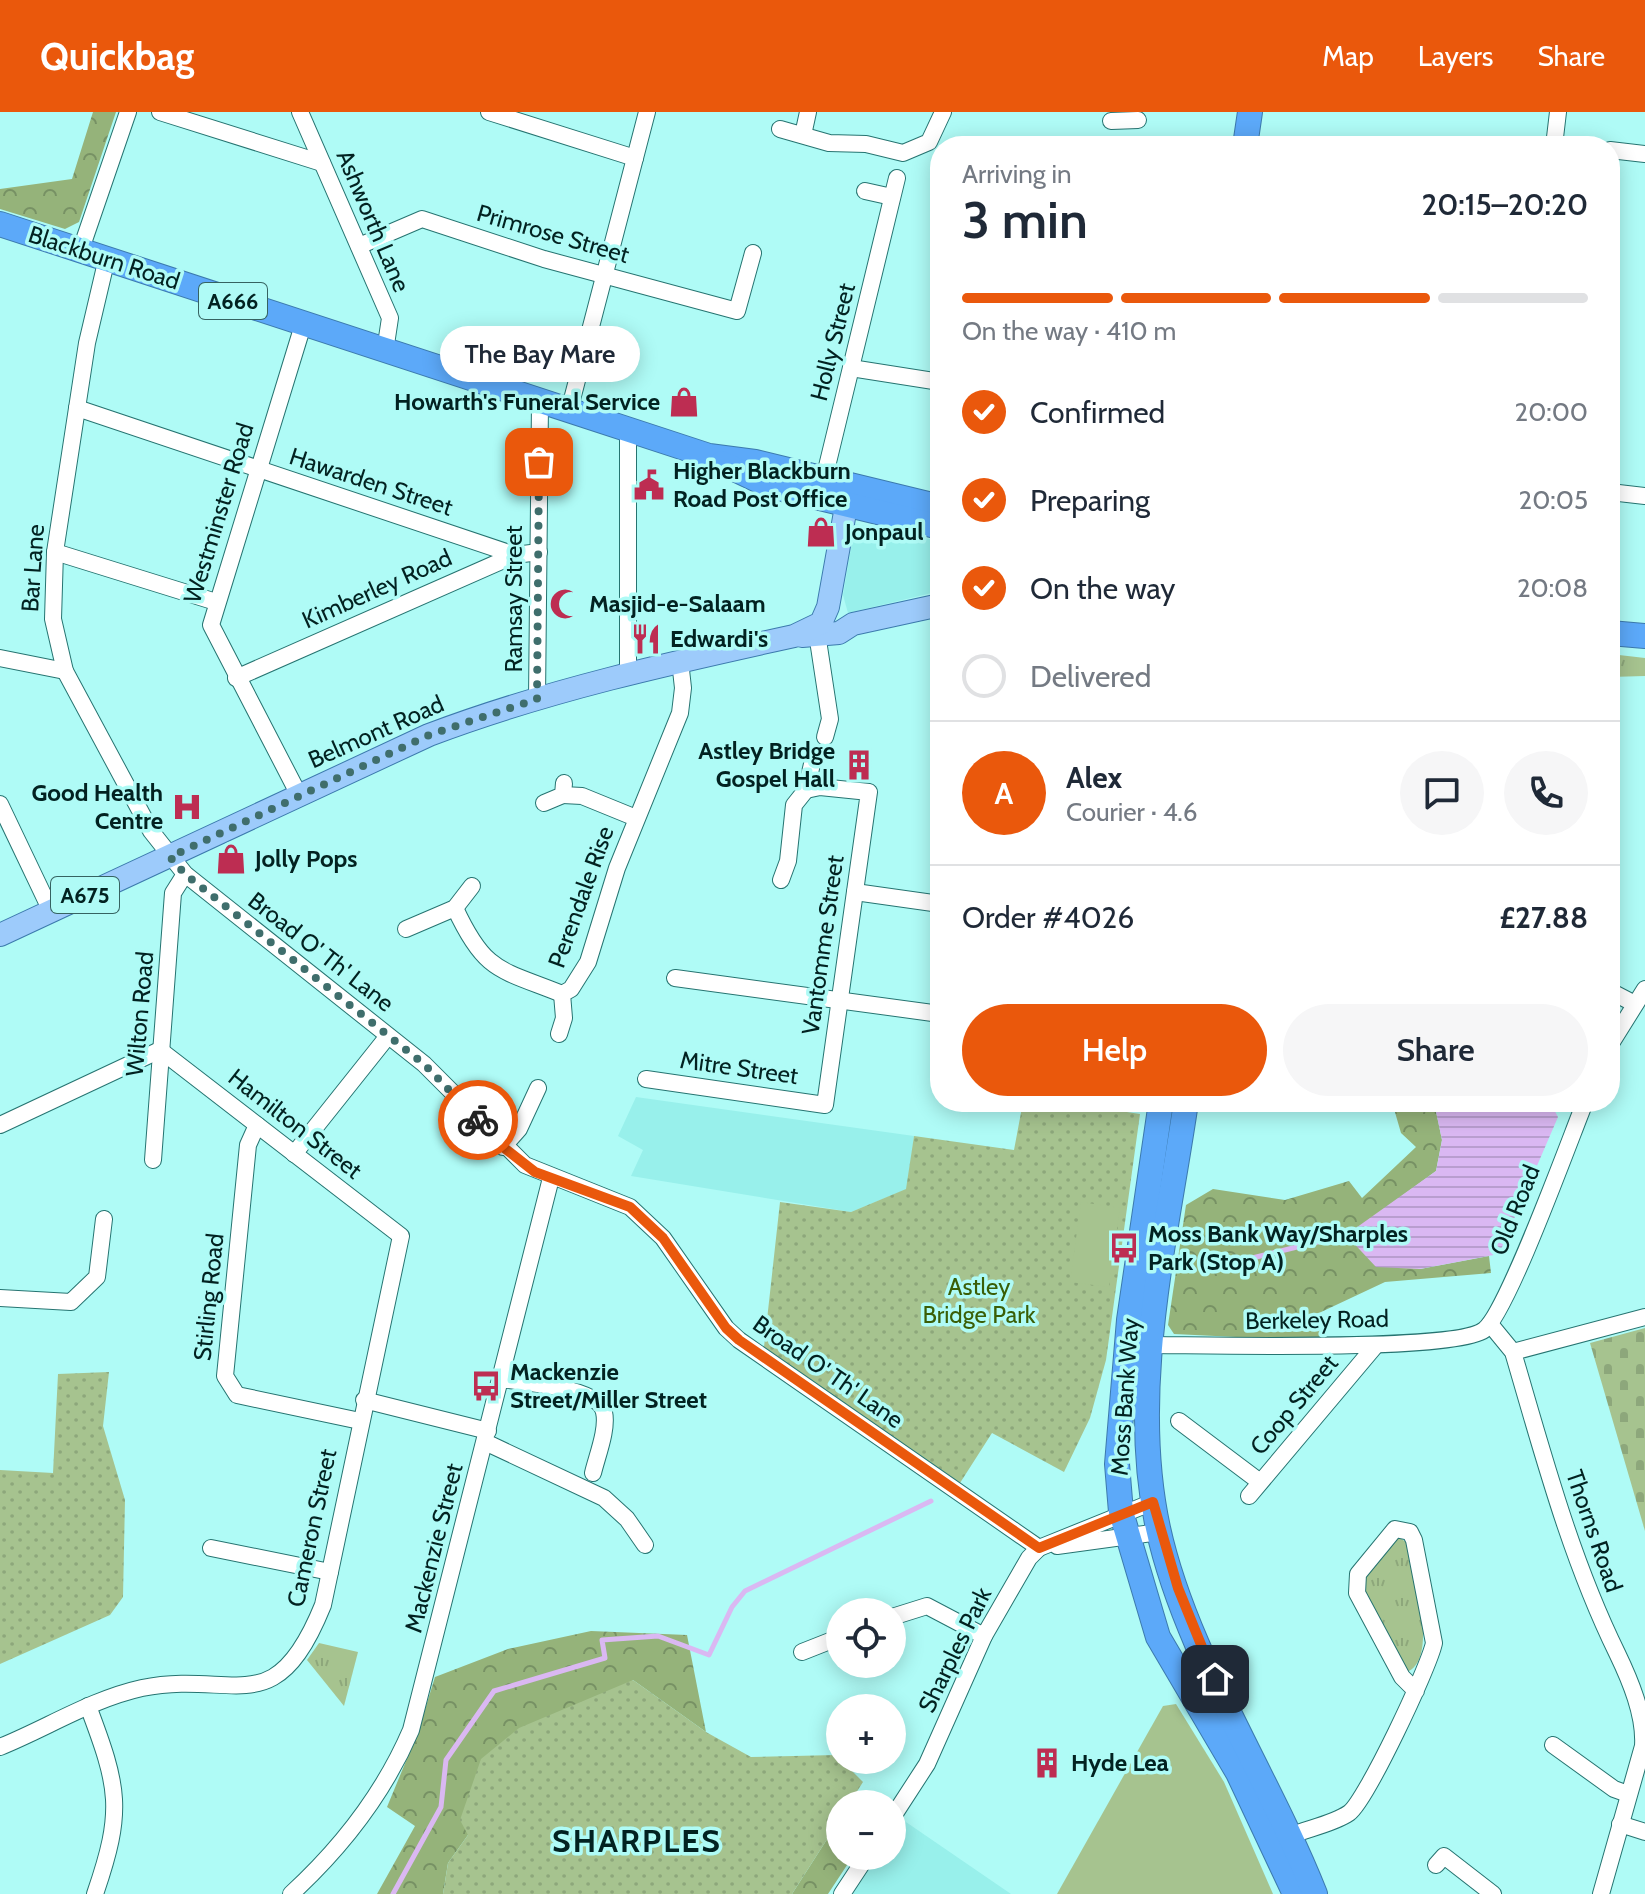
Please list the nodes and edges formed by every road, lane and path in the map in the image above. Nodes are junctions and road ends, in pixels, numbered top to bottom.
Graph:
1 (128, 112) edge
2 (160, 112) edge
3 (300, 112) edge
4 (489, 112) edge
5 (647, 112) edge
6 (808, 112) edge
7 (943, 112) edge
8 (1250, 112) edge
9 (1558, 112) edge
10 (780, 129) dead end
11 (803, 135) junction
12 (932, 136) edge
13 (1246, 136) edge
14 (1559, 136) edge
15 (930, 140) edge
16 (1620, 151) edge
17 (1645, 154) edge
18 (635, 158) junction
19 (322, 163) junction
20 (897, 178) dead end
21 (865, 191) dead end
22 (892, 197) junction
23 (0, 224) edge
24 (359, 246) junction
25 (81, 249) junction
26 (753, 253) dead end
27 (107, 258) junction
28 (604, 275) junction
29 (303, 325) junction
30 (385, 351) junction
31 (851, 368) junction
32 (930, 380) edge
33 (540, 403) junction
34 (77, 408) junction
35 (569, 411) junction
36 (628, 430) junction
37 (257, 470) junction
38 (822, 489) junction
39 (1620, 493) edge
40 (848, 495) junction
41 (1645, 496) edge
42 (930, 506) edge
43 (930, 524) edge
44 (55, 552) junction
45 (539, 552) junction
46 (515, 555) junction
47 (216, 602) junction
48 (828, 607) junction
49 (930, 607) edge
50 (853, 624) junction
51 (817, 632) junction
52 (1620, 634) edge
53 (1645, 636) edge
54 (0, 658) edge
55 (680, 661) junction
56 (65, 671) junction
57 (628, 673) junction
58 (236, 678) junction
59 (537, 699) junction
60 (825, 737) dead end
61 (812, 764) dead end
62 (806, 790) junction
63 (299, 795) junction
64 (544, 803) dead end
65 (0, 804) edge
66 (636, 818) junction
67 (170, 857) junction
68 (185, 874) junction
69 (781, 880) dead end
70 (472, 886) dead end
71 (855, 892) junction
72 (930, 903) edge
73 (455, 908) junction
74 (51, 911) junction
75 (406, 929) dead end
76 (0, 935) edge
77 (675, 978) dead end
78 (1645, 989) edge
79 (562, 994) junction
80 (1620, 996) edge
81 (840, 1001) junction
82 (1635, 1004) junction
83 (930, 1013) edge
84 (1620, 1029) edge
85 (559, 1034) dead end
86 (388, 1036) junction
87 (160, 1050) junction
88 (646, 1079) dead end
89 (538, 1088) dead end
90 (825, 1105) joint
91 (1160, 1112) edge
92 (1185, 1112) edge
93 (1581, 1112) edge
94 (0, 1125) edge
95 (257, 1125) junction
96 (503, 1147) junction
97 (294, 1154) junction
98 (153, 1160) dead end
99 (551, 1178) junction
100 (104, 1219) dead end
101 (401, 1236) joint
102 (0, 1298) edge
103 (1645, 1317) edge
104 (1486, 1328) junction
105 (1151, 1345) junction
106 (1376, 1345) junction
107 (1513, 1352) junction
108 (501, 1379) junction
109 (364, 1400) junction
110 (360, 1421) junction
111 (1179, 1421) dead end
112 (487, 1436) junction
113 (593, 1473) dead end
114 (1260, 1482) junction
115 (1249, 1496) dead end
116 (1153, 1502) junction
117 (1121, 1512) junction
118 (1159, 1532) junction
119 (1125, 1537) junction
120 (211, 1548) dead end
121 (647, 1548) dead end
122 (1039, 1548) junction
123 (330, 1572) junction
124 (906, 1613) edge
125 (984, 1636) junction
126 (826, 1643) edge
127 (802, 1652) dead end
128 (1416, 1691) junction
129 (88, 1706) junction
130 (1645, 1736) edge
131 (1553, 1745) dead end
132 (0, 1747) edge
133 (1628, 1794) junction
134 (906, 1796) edge
135 (1620, 1824) junction
136 (1645, 1832) edge
137 (1292, 1835) junction
138 (1436, 1865) dead end
139 (858, 1870) edge
140 (95, 1894) edge
141 (291, 1894) edge
142 (842, 1894) edge
143 (1295, 1894) edge
144 (1315, 1894) edge
145 (1493, 1894) edge
146 (1601, 1894) edge

1 - 25 street
2 - 19 street
3 - 19 street, Ashworth Lane
4 - 18 street
5 - 18 street
6 - 11 street
7 - 12 street
8 - 13 highway
9 - 14 street
10 - 11 street
11 - 15 street
16 - 17 street
18 - 28 street
19 - 24 street, Ashworth Lane
20 - 22 street, Holly Street
21 - 22 street
22 - 31 street, Holly Street
23 - 25 highway, Blackburn Road / A666
24 - 28 street, Primrose Street
24 - 30 street, Ashworth Lane
25 - 27 highway, Blackburn Road / A666
26 - 28 street, Primrose Street
27 - 29 highway, Blackburn Road / A666
27 - 34 street, Bar Lane
28 - 35 street
29 - 30 highway, Blackburn Road / A666
29 - 37 street, Westminster Road
30 - 33 highway, Blackburn Road / A666
31 - 32 street
31 - 38 street, Holly Street
33 - 35 highway, Blackburn Road / A666
33 - 45 street, Ramsay Street
34 - 37 street, Hawarden Street
34 - 44 street, Bar Lane
35 - 36 highway, Blackburn Road / A666
36 - 38 highway, Blackburn Road / A666
36 - 57 street
37 - 46 street, Hawarden Street
37 - 47 street, Westminster Road
38 - 40 highway, Blackburn Road
39 - 41 street
40 - 42 highway, Blackburn Road
40 - 43 highway, Blackburn Road
40 - 48 main road
44 - 47 street
44 - 56 street, Bar Lane
45 - 46 street, Kimberley Road
45 - 59 street, Ramsay Street
46 - 58 street, Kimberley Road
47 - 58 street, Westminster Road
48 - 50 main road
48 - 51 main road
49 - 50 main road, Belmont Road / A675
50 - 51 main road, Belmont Road / A675
51 - 55 main road, Belmont Road / A675
51 - 60 street
52 - 53 highway
54 - 56 street
55 - 57 main road, Belmont Road / A675
55 - 66 street, Perendale Rise
56 - 67 street, Bar Lane
57 - 59 main road, Belmont Road / A675
58 - 63 street, Westminster Road
59 - 63 main road, Belmont Road / A675
61 - 62 street
62 - 69 street
62 - 71 street, Vantomme Street
63 - 67 main road, Belmont Road / A675
64 - 66 street, Perendale Rise
65 - 74 street
66 - 79 street, Perendale Rise
67 - 68 street, Broad O' Th' Lane
67 - 74 main road, Belmont Road / A675
68 - 86 street, Broad O' Th' Lane
68 - 87 street, Wilton Road
70 - 73 street
71 - 72 street
71 - 81 street, Vantomme Street
73 - 75 street
73 - 79 street
74 - 76 main road, Belmont Road / A675
77 - 81 street
78 - 82 street
79 - 85 street, Perendale Rise
80 - 82 street
81 - 83 street
81 - 90 street, Vantomme Street
82 - 84 street
86 - 96 street, Broad O' Th' Lane
86 - 97 street
87 - 94 street
87 - 95 street, Hamilton Street
87 - 98 street, Wilton Road
88 - 90 street, Mitre Street
89 - 96 street
91 - 117 highway, Moss Bank Way
92 - 105 highway, Moss Bank Way
93 - 104 street, Old Road
95 - 97 street, Hamilton Street
95 - 110 street, Stirling Road
96 - 99 street, Broad O' Th' Lane
97 - 101 street, Hamilton Street
99 - 108 street, Mackenzie Street
99 - 122 street, Broad O' Th' Lane
100 - 102 street
101 - 109 street, Cameron Street
103 - 107 street
104 - 106 street, Berkeley Road
104 - 107 street, Thorns Road
105 - 106 street, Berkeley Road
105 - 116 highway, Moss Bank Way
106 - 114 street, Coop Street
107 - 130 street, Thorns Road
108 - 112 street, Mackenzie Street
108 - 113 street
109 - 110 street, Cameron Street
109 - 112 street
110 - 123 street, Cameron Street
111 - 114 street
112 - 121 street
112 - 141 street, Mackenzie Street
114 - 115 street, Coop Street
116 - 117 street
116 - 118 highway, Moss Bank Way
117 - 119 highway, Moss Bank Way
117 - 122 street
118 - 119 street
118 - 137 highway, Moss Bank Way
119 - 122 street
119 - 143 highway, Moss Bank Way
120 - 123 street
122 - 125 street, Sharples Park
123 - 129 street, Cameron Street
124 - 125 street
125 - 134 street, Sharples Park
126 - 127 street
128 - 128 street
128 - 137 street
129 - 132 street, Cameron Street
129 - 140 street
130 - 133 street, Thorns Road
131 - 133 street
133 - 135 street, Thorns Road
135 - 136 street
135 - 146 street, Thorns Road
137 - 144 highway, Moss Bank Way
138 - 145 street
139 - 142 street

